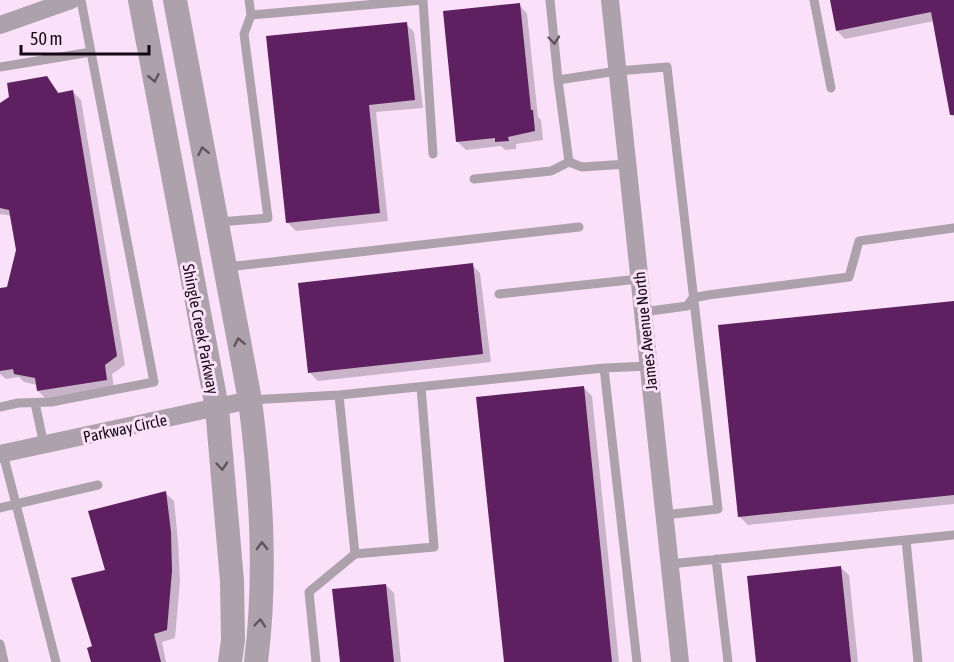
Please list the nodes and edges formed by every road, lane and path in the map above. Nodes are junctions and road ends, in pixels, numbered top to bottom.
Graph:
1 (70, 0) edge
2 (81, 0) edge
3 (140, 0) edge
4 (175, 0) edge
5 (249, 0) edge
6 (423, 0) edge
7 (550, 0) edge
8 (610, 0) edge
9 (814, 0) edge
10 (251, 15) junction
11 (0, 25) edge
12 (91, 52) junction
13 (0, 67) edge
14 (617, 71) junction
15 (558, 80) junction
16 (831, 88) dead end
17 (433, 153) dead end
18 (569, 162) junction
19 (627, 164) junction
20 (474, 179) dead end
21 (217, 223) junction
22 (579, 227) dead end
23 (954, 228) edge
24 (225, 267) junction
25 (639, 279) junction
26 (499, 294) dead end
27 (693, 298) junction
28 (642, 312) junction
29 (649, 366) junction
30 (604, 368) junction
31 (421, 387) junction
32 (339, 395) junction
33 (250, 400) junction
34 (35, 403) junction
35 (0, 407) edge
36 (217, 408) junction
37 (44, 445) junction
38 (2, 454) edge
39 (98, 485) dead end
40 (16, 504) junction
41 (0, 508) edge
42 (664, 515) junction
43 (954, 535) edge
44 (906, 540) junction
45 (355, 554) junction
46 (716, 559) junction
47 (670, 564) junction
48 (0, 644) edge
49 (4, 662) edge
50 (56, 662) edge
51 (230, 662) edge
52 (256, 662) edge
53 (316, 662) edge
54 (637, 662) edge
55 (680, 662) edge
56 (728, 662) edge
57 (918, 662) edge

1 - 11 street
2 - 12 lane
3 -> 36 street, Shingle Creek Parkway
21 -> 4 street
5 - 10 lane
6 - 10 lane
6 - 17 lane
7 -> 15 lane
8 - 14 street, James Avenue North
9 - 16 lane
10 - 21 lane
12 - 13 lane
12 - 34 lane
14 - 15 lane
14 - 19 street, James Avenue North
14 - 27 lane
15 - 18 lane
18 - 19 lane
18 - 20 lane
19 - 25 street, James Avenue North
21 - 24 street
22 - 24 lane
23 - 27 lane
33 -> 24 street
25 - 26 lane
25 - 28 street, James Avenue North
27 - 28 lane
27 - 42 lane
28 - 29 street, James Avenue North
29 - 30 lane
29 - 42 street, James Avenue North
30 - 31 lane
30 - 54 lane
31 - 32 lane
31 - 45 lane
32 - 33 lane
32 - 45 lane
33 - 36 street, Parkway Circle
52 -> 33 street
34 - 35 lane
34 - 37 lane
36 - 37 street, Parkway Circle
36 -> 51 street, Shingle Creek Parkway
37 - 38 street, Parkway Circle
38 - 40 lane
39 - 40 lane
40 - 41 lane
40 - 50 lane
42 - 47 street, James Avenue North
43 - 44 lane
44 - 46 lane
44 - 57 lane
45 - 53 lane
46 - 47 lane
46 - 56 lane
47 - 55 street, James Avenue North
48 - 49 lane

